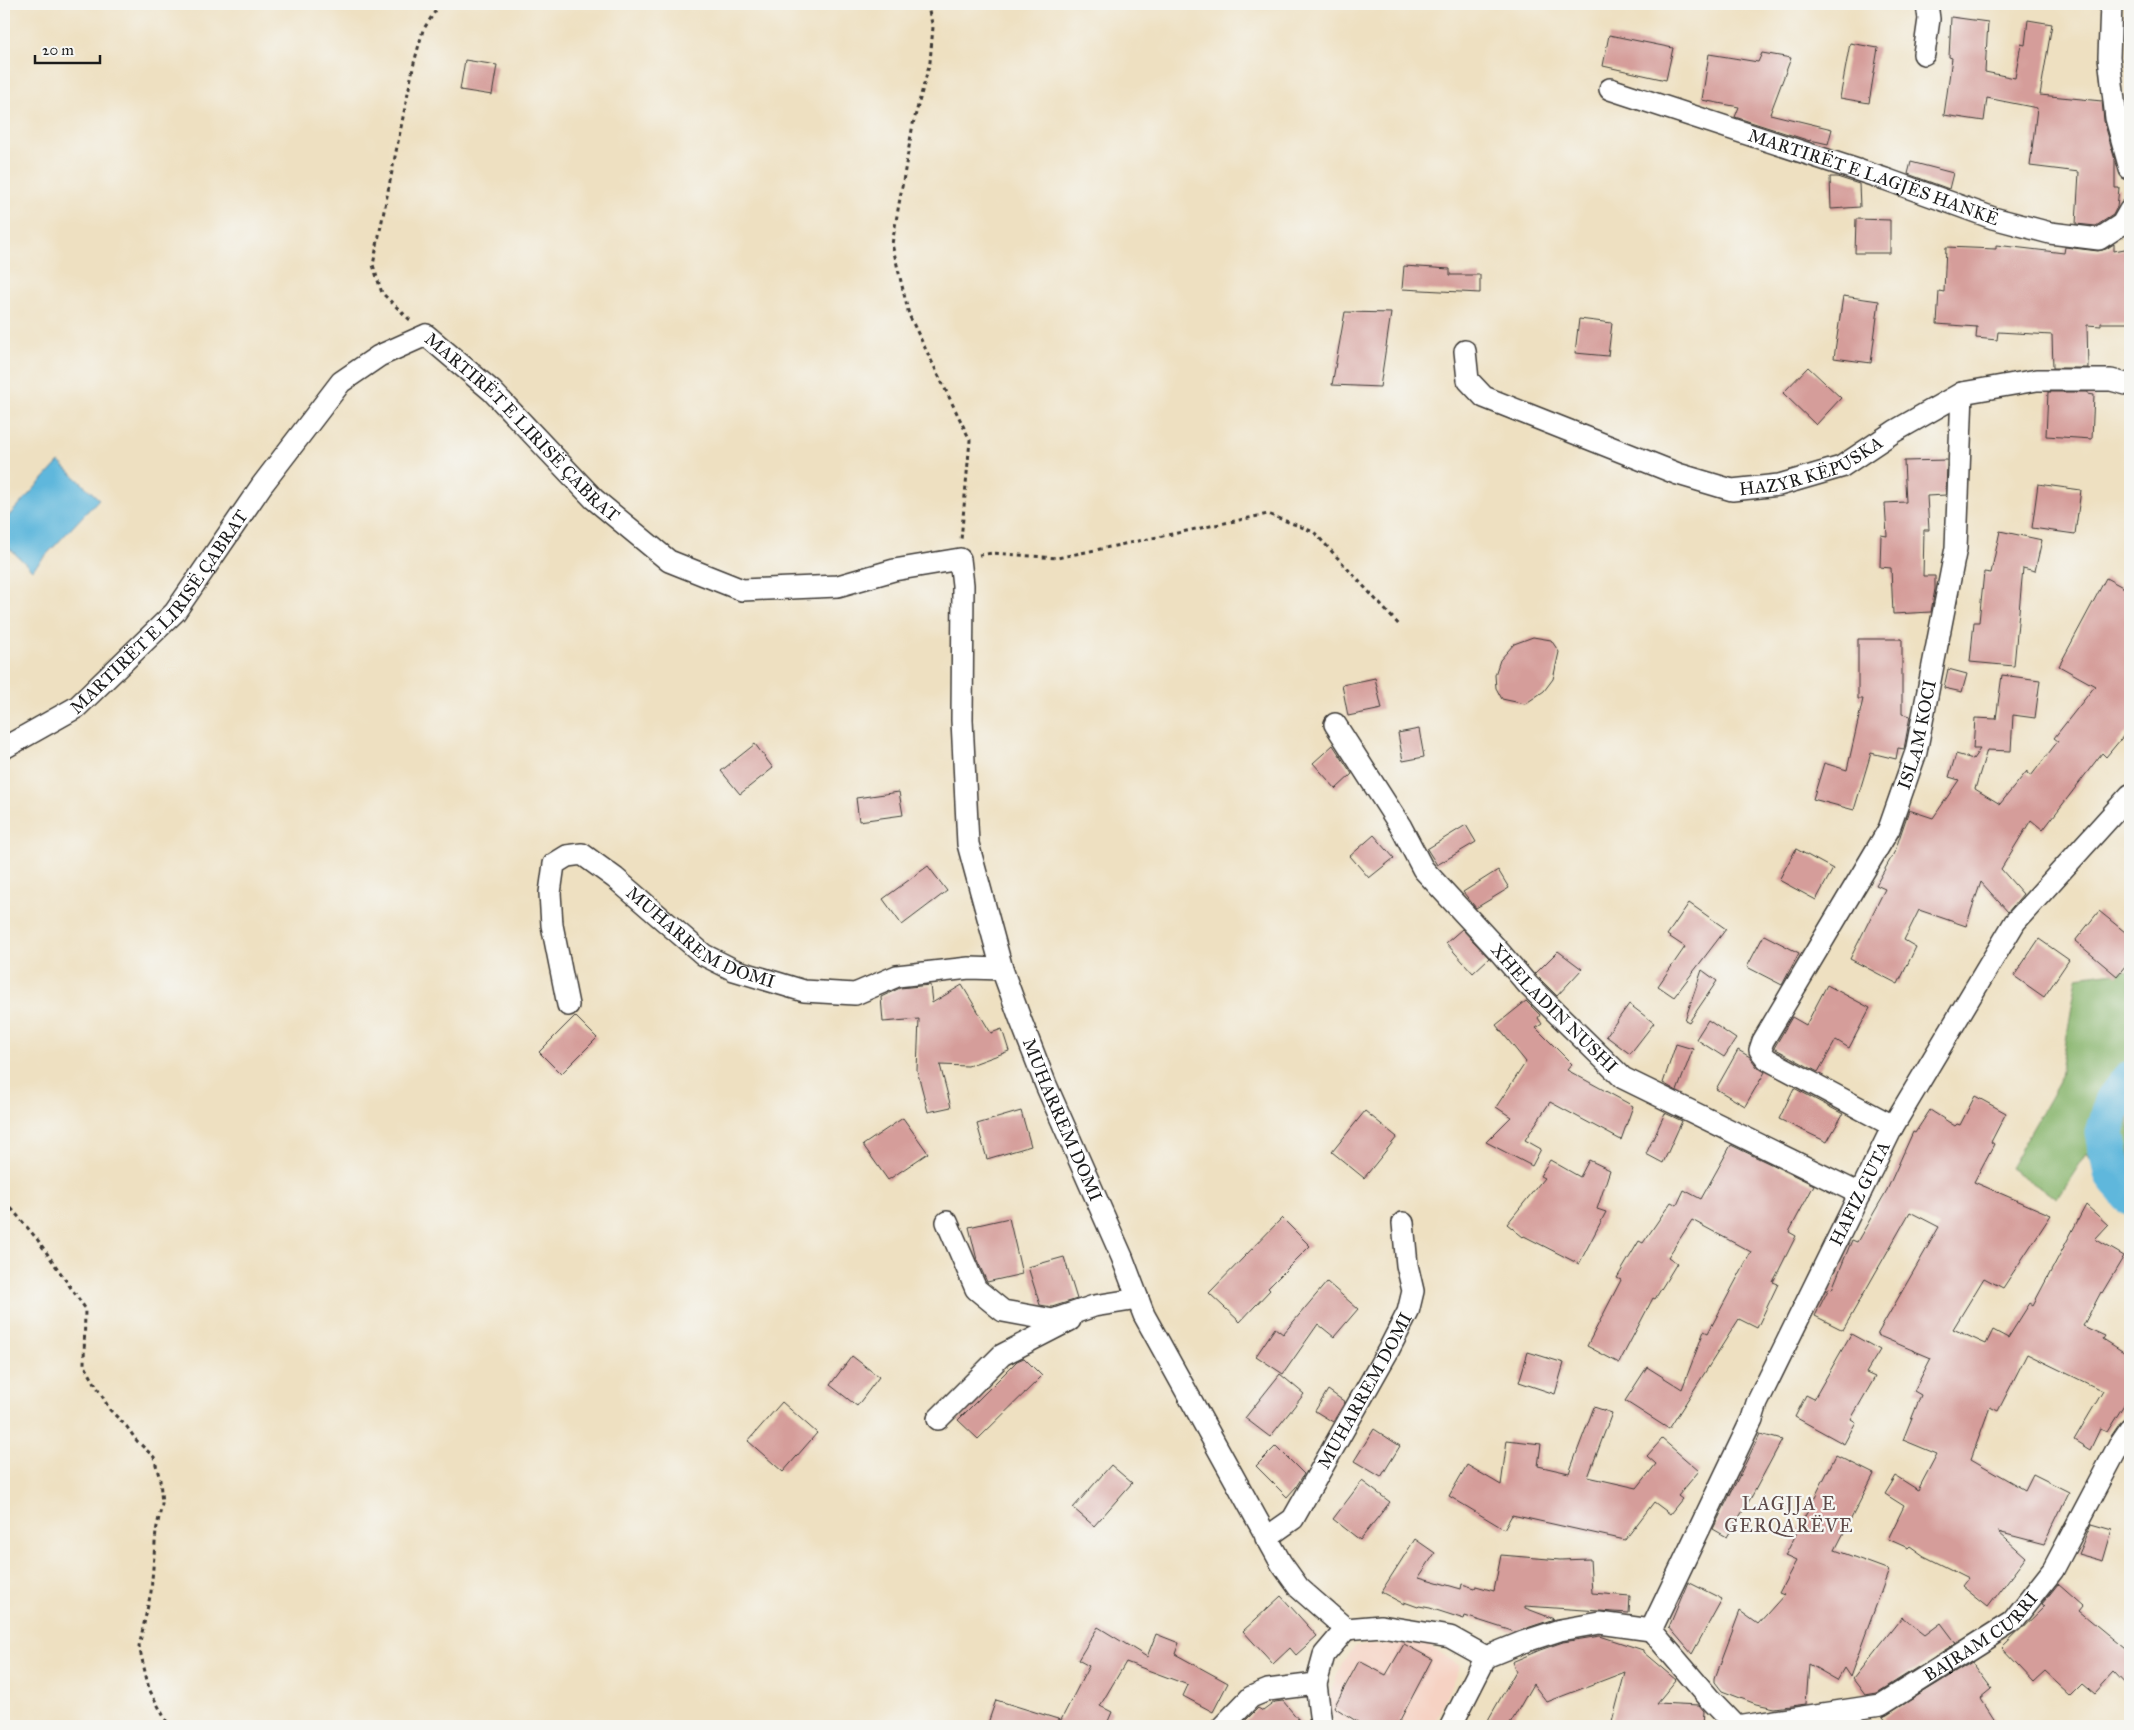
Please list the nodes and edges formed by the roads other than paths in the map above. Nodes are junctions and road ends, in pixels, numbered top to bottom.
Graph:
1 (1927, 4) edge
2 (2112, 4) edge
3 (1924, 54) dead end
4 (1610, 89) dead end
5 (2130, 169) edge
6 (2130, 210) edge
7 (1465, 351) dead end
8 (2130, 385) edge
9 (1962, 393) junction
10 (963, 585) joint
11 (1335, 724) dead end
12 (4, 748) edge
13 (2130, 795) edge
14 (1002, 969) junction
15 (568, 1005) dead end
16 (1893, 1126) junction
17 (1860, 1194) junction
18 (947, 1222) dead end
19 (1403, 1222) dead end
20 (1138, 1299) junction
21 (1094, 1306) junction
22 (938, 1419) dead end
23 (2130, 1429) edge
24 (1266, 1538) junction
25 (1346, 1629) junction
26 (1651, 1630) junction
27 (1486, 1657) junction
28 (1316, 1684) junction
29 (1223, 1726) edge
30 (1323, 1726) edge
31 (1451, 1726) edge
32 (1736, 1726) edge
33 (1743, 1726) edge

1 - 3 street
2 - 5 street
4 - 6 street, MARTIRËT E LAGJËS HANKË
7 - 9 street, HAZYR KËPUSKA
8 - 9 street, HAZYR KËPUSKA
9 - 16 street, ISLAM KOCI
10 - 12 street, MARTIRËT E LIRISË ÇABRAT
10 - 14 street, MUHARREM DOMI
11 - 17 street, XHELADIN NUSHI
13 - 16 street, HAFIZ GUTA
14 - 15 street, MUHARREM DOMI
14 - 20 street, MUHARREM DOMI
16 - 17 street, HAFIZ GUTA
17 - 26 street, HAFIZ GUTA
18 - 21 street
19 - 24 street, MUHARREM DOMI
20 - 21 street
20 - 24 street, MUHARREM DOMI
21 - 22 street
23 - 33 street, BAJRAM CURRI
24 - 25 street, MUHARREM DOMI
25 - 27 street
25 - 28 street
26 - 27 street
26 - 32 street
27 - 31 street
28 - 29 street
28 - 30 street

